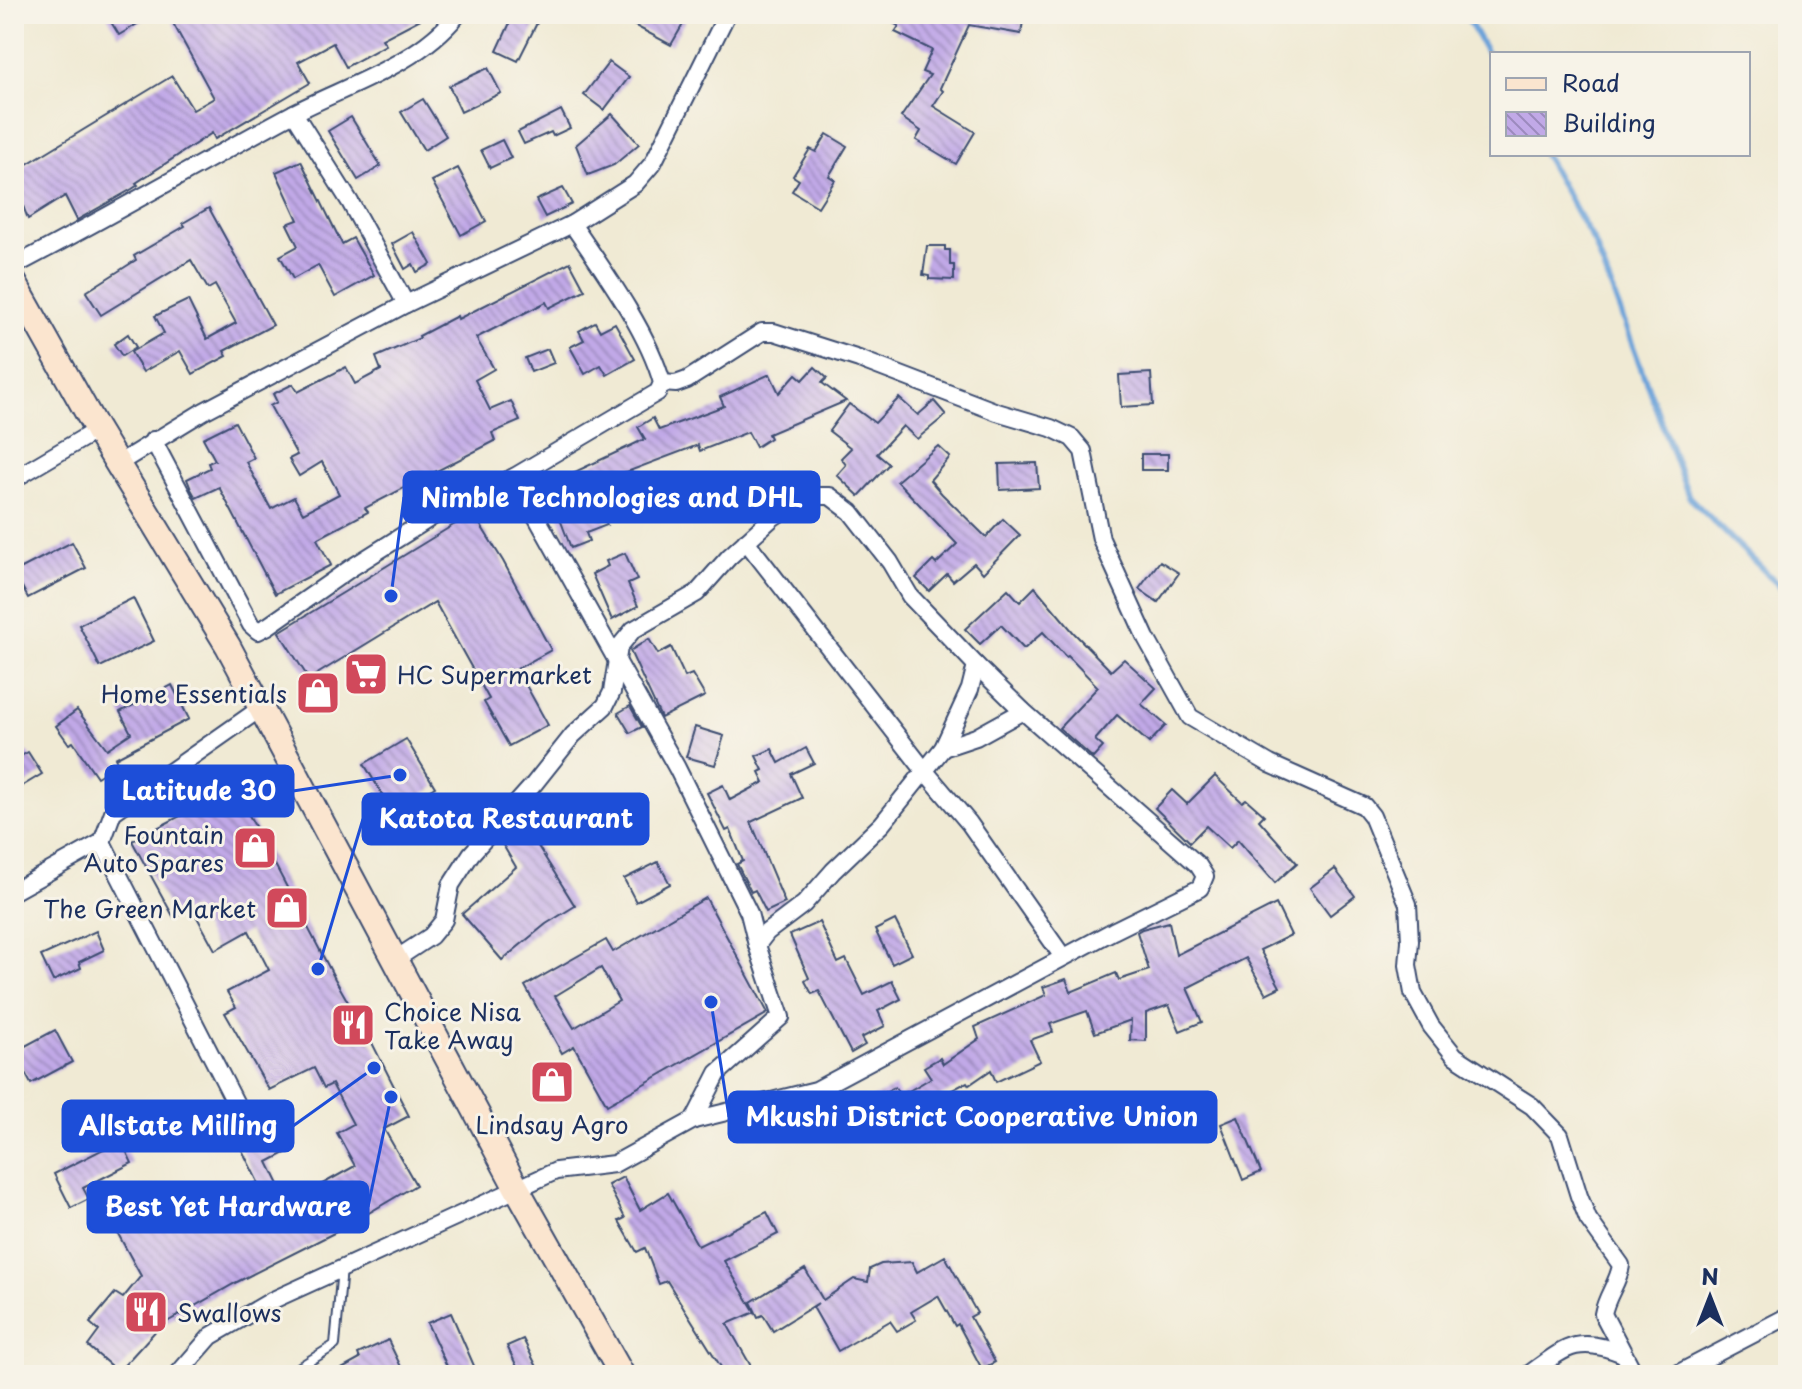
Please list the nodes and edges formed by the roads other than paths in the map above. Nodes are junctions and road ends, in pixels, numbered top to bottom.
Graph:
1 (458, 14) edge
2 (727, 14) edge
3 (294, 113) junction
4 (572, 224) junction
5 (14, 266) edge
6 (14, 282) edge
7 (406, 304) junction
8 (662, 383) junction
9 (97, 430) junction
10 (153, 440) junction
11 (119, 463) junction
12 (514, 477) junction
13 (14, 479) edge
14 (746, 541) junction
15 (616, 659) junction
16 (976, 665) junction
17 (261, 708) junction
18 (1023, 711) junction
19 (943, 748) junction
20 (924, 770) junction
21 (102, 842) junction
22 (14, 891) edge
23 (757, 945) junction
24 (1063, 957) junction
25 (396, 959) junction
26 (237, 1106) dead end
27 (694, 1120) junction
28 (516, 1187) junction
29 (342, 1268) junction
30 (1788, 1316) edge
31 (1623, 1354) junction
32 (177, 1375) edge
33 (287, 1375) edge
34 (622, 1375) edge
35 (1528, 1375) edge
36 (1635, 1375) edge
37 (1675, 1375) edge

1 - 3 street
2 - 4 street
3 - 5 street
3 - 7 street
4 - 7 street
4 - 8 street
6 - 9 street
7 - 10 street
8 - 12 street
8 - 31 street
9 - 11 street
9 - 13 street
10 - 11 street
10 - 12 street
11 - 17 street
12 - 15 street
14 - 15 street
14 - 16 street
14 - 20 street
15 - 23 street
15 - 25 street
16 - 18 street
16 - 19 street
17 - 21 street
17 - 25 street
18 - 19 street
18 - 24 street
19 - 20 street
20 - 23 street
20 - 24 street
21 - 22 street
21 - 26 street
23 - 27 street
24 - 27 street
25 - 28 street
27 - 28 street
28 - 29 street
28 - 34 street
29 - 32 street
29 - 33 lane
30 - 37 street
31 - 35 street
31 - 36 street

